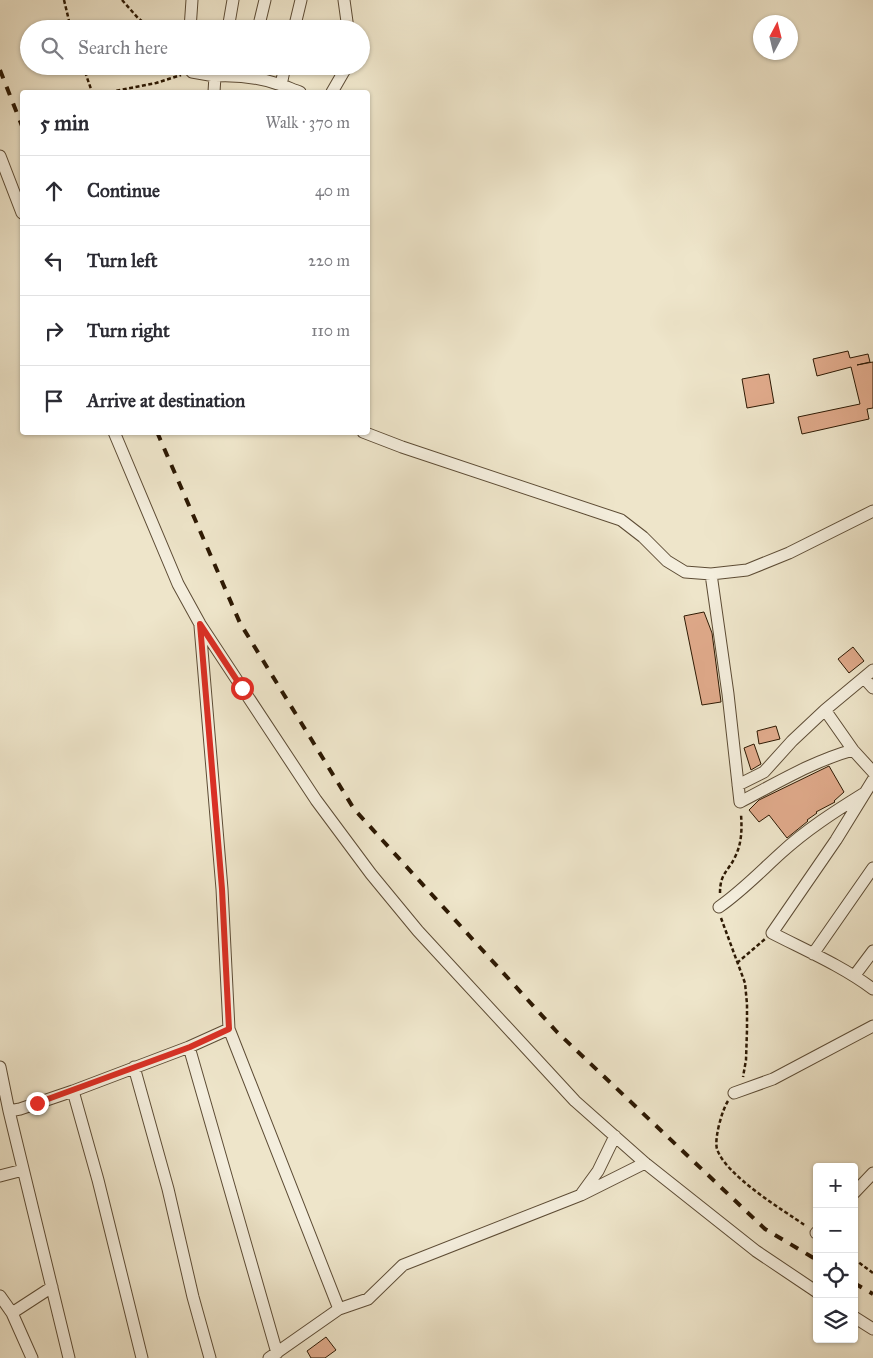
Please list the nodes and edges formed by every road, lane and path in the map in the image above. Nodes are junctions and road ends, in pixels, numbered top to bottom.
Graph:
1 (64, 0) edge
2 (122, 0) edge
3 (192, 0) edge
4 (233, 0) edge
5 (265, 0) edge
6 (300, 0) edge
7 (344, 0) edge
8 (69, 20) edge
9 (141, 20) edge
10 (191, 20) edge
11 (230, 20) edge
12 (260, 20) edge
13 (296, 20) edge
14 (347, 20) edge
15 (85, 75) edge
16 (175, 75) edge
17 (218, 75) edge
18 (257, 75) edge
19 (284, 75) edge
20 (342, 75) edge
21 (281, 85) junction
22 (91, 90) edge
23 (120, 90) edge
24 (215, 90) edge
25 (295, 90) edge
26 (333, 90) edge
27 (0, 156) edge
28 (20, 208) edge
29 (115, 435) edge
30 (370, 435) edge
31 (873, 510) edge
32 (711, 574) junction
33 (200, 624) junction
34 (868, 674) edge
35 (873, 688) edge
36 (825, 710) junction
37 (853, 750) junction
38 (873, 772) edge
39 (873, 780) edge
40 (738, 785) junction
41 (865, 794) junction
42 (740, 802) junction
43 (873, 868) edge
44 (719, 907) junction
45 (772, 933) junction
46 (873, 951) edge
47 (813, 954) junction
48 (737, 962) junction
49 (855, 975) junction
50 (873, 989) edge
51 (873, 1026) edge
52 (229, 1029) junction
53 (190, 1047) junction
54 (0, 1067) edge
55 (134, 1067) junction
56 (73, 1091) junction
57 (734, 1093) junction
58 (9, 1111) junction
59 (615, 1136) junction
60 (644, 1163) junction
61 (23, 1170) junction
62 (873, 1173) edge
63 (0, 1176) edge
64 (858, 1189) edge
65 (581, 1195) junction
66 (813, 1231) edge
67 (858, 1263) edge
68 (873, 1273) edge
69 (52, 1287) junction
70 (813, 1289) edge
71 (0, 1296) edge
72 (339, 1310) junction
73 (12, 1313) junction
74 (858, 1320) edge
75 (873, 1329) edge
76 (273, 1355) edge
77 (32, 1358) edge
78 (70, 1358) edge
79 (142, 1358) edge
80 (210, 1358) edge

1 - 8 path
2 - 9 path
3 - 10 street
4 - 11 street
5 - 12 street
6 - 13 street
7 - 14 street
15 - 22 path
16 - 23 path
17 - 24 street
18 - 21 street
19 - 21 street
20 - 26 street
21 - 25 street
27 - 28 street
29 - 33 street
30 - 32 street
31 - 32 street
32 - 40 street
33 - 52 street
33 - 59 street
34 - 35 street
34 - 36 street
36 - 37 street
36 - 40 street
37 - 38 street
37 - 42 street
39 - 41 street
40 - 42 street
41 - 44 street
41 - 45 street
42 - 44 path
43 - 47 street
44 - 48 path
45 - 47 street
45 - 48 path
46 - 49 street
47 - 49 street
48 - 57 path
49 - 50 street
51 - 57 street
52 - 53 street
52 - 72 street
53 - 55 street
53 - 76 street
54 - 58 street
55 - 56 street
55 - 80 street
56 - 58 street
56 - 79 street
57 - 66 path
58 - 61 street
59 - 60 street
59 - 65 street
60 - 65 street
60 - 70 street
61 - 63 street
61 - 69 street
62 - 64 street
65 - 72 street
67 - 68 path
69 - 73 street
69 - 78 street
71 - 73 street
72 - 76 street
73 - 77 street
74 - 75 street

